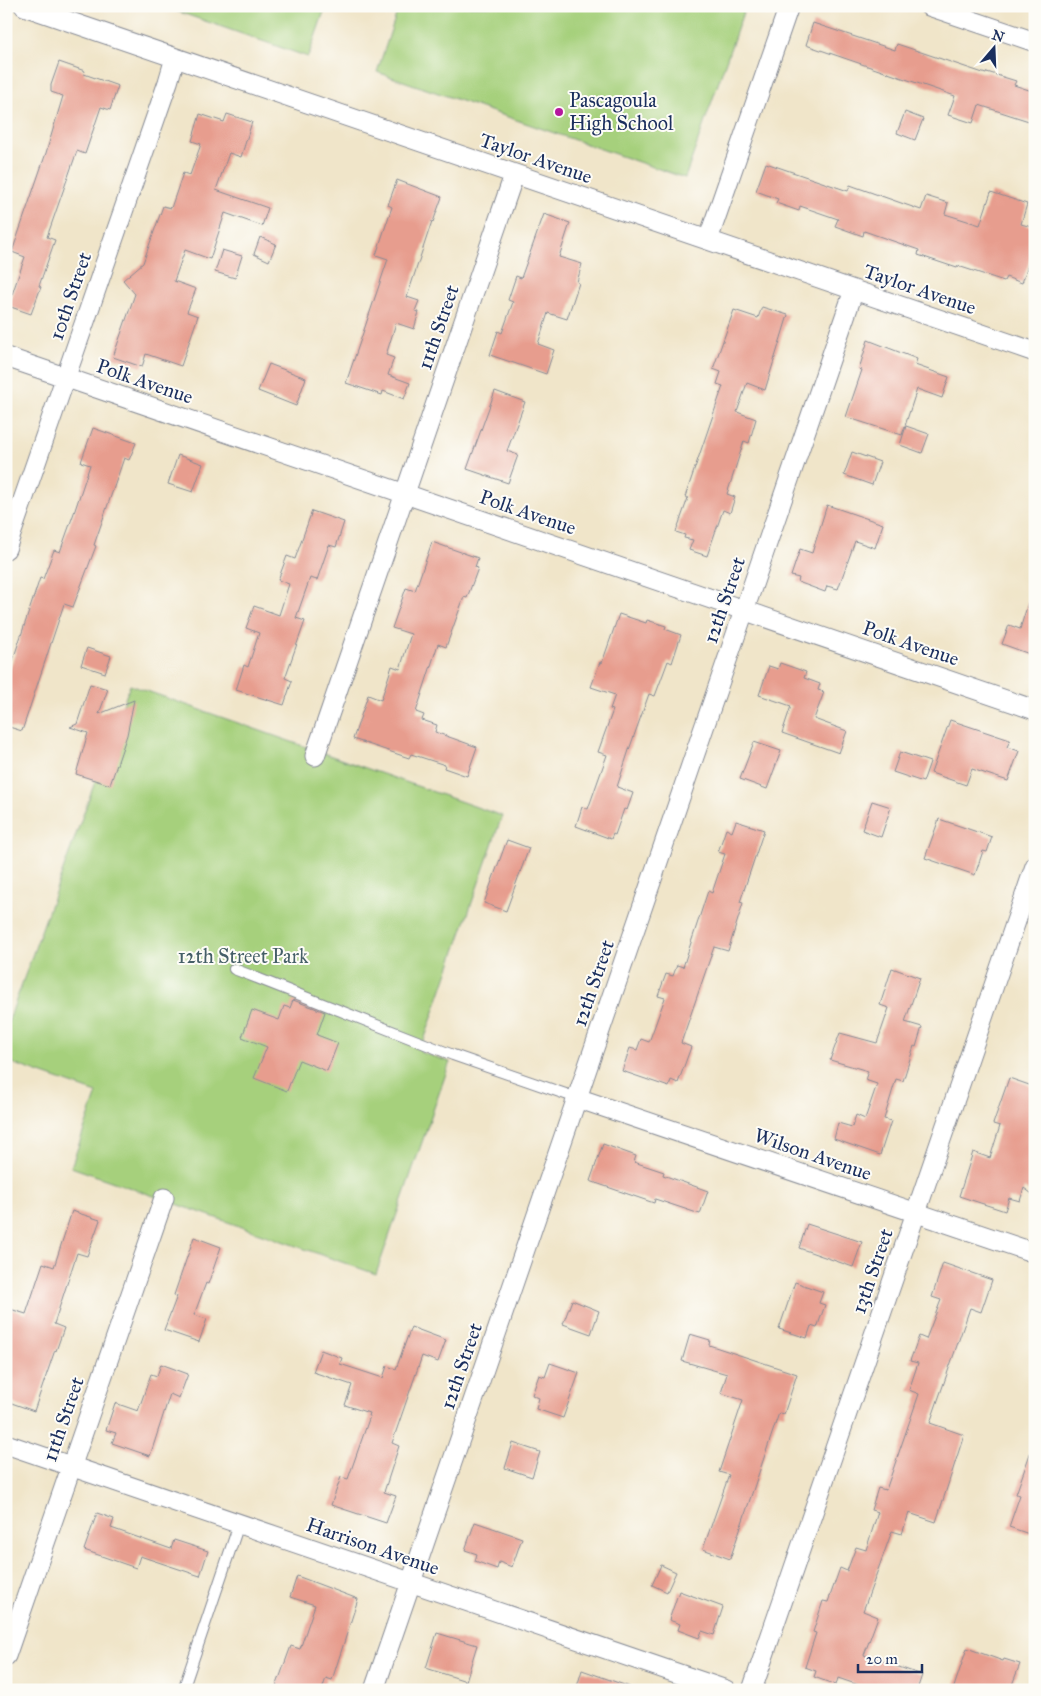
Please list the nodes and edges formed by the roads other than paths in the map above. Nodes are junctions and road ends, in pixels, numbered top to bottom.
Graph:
1 (24, 6) edge
2 (789, 6) edge
3 (929, 6) edge
4 (1035, 42) edge
5 (175, 58) junction
6 (514, 175) junction
7 (708, 240) junction
8 (854, 290) junction
9 (1035, 352) edge
10 (6, 357) edge
11 (65, 378) junction
12 (404, 493) junction
13 (6, 549) edge
14 (744, 610) junction
15 (1035, 710) edge
16 (315, 756) dead end
17 (1035, 866) edge
18 (234, 969) dead end
19 (577, 1098) junction
20 (164, 1198) dead end
21 (916, 1212) junction
22 (1035, 1253) edge
23 (6, 1444) edge
24 (71, 1466) junction
25 (239, 1524) junction
26 (411, 1582) junction
27 (6, 1656) edge
28 (183, 1690) edge
29 (374, 1690) edge
30 (726, 1690) edge
31 (752, 1690) edge

1 - 5 street, Taylor Avenue
2 - 7 street
3 - 4 street
5 - 6 street, Taylor Avenue
5 - 11 street, 10th Street
6 - 7 street, Taylor Avenue
6 - 12 street, 11th Street
7 - 8 street, Taylor Avenue
8 - 9 street, Taylor Avenue
8 - 14 street, 12th Street
10 - 11 street, Polk Avenue
11 - 12 street, Polk Avenue
11 - 13 street, 10th Street
12 - 14 street, Polk Avenue
12 - 16 street, 11th Street
14 - 15 street, Polk Avenue
14 - 19 street, 12th Street
17 - 21 street, 13th Street
18 - 19 lane
19 - 21 street, Wilson Avenue
19 - 26 street, 12th Street
20 - 24 street, 11th Street
21 - 22 street, Wilson Avenue
21 - 31 street, 13th Street
23 - 24 street, Harrison Avenue
24 - 25 street, Harrison Avenue
24 - 27 street, 11th Street
25 - 26 street, Harrison Avenue
25 - 28 lane
26 - 29 street, 12th Street
26 - 30 street, Harrison Avenue

